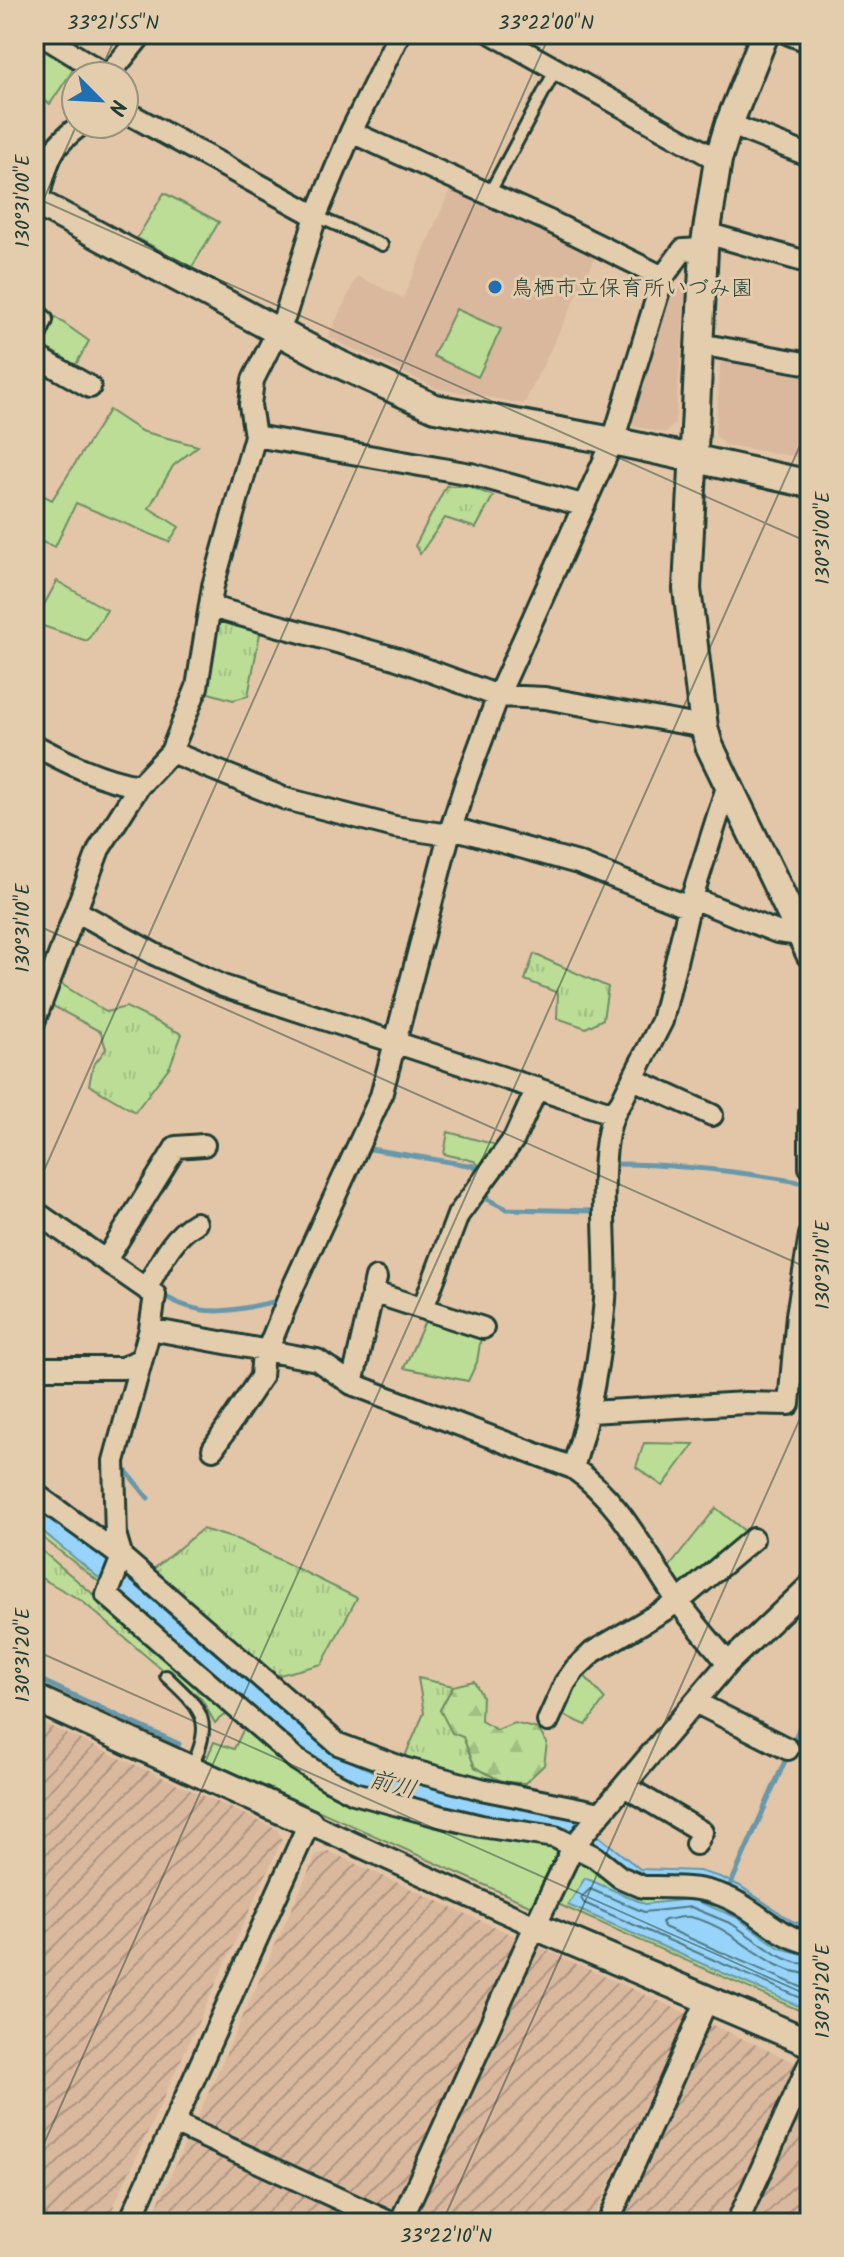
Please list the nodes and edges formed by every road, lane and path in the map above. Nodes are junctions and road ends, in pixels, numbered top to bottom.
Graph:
1 (40, 34) edge
2 (142, 34) edge
3 (399, 34) edge
4 (493, 34) edge
5 (765, 34) edge
6 (789, 34) edge
7 (810, 42) edge
8 (556, 69) junction
9 (140, 120) edge
10 (729, 124) junction
11 (351, 132) junction
12 (60, 140) edge
13 (810, 156) edge
14 (718, 160) junction
15 (489, 194) junction
16 (36, 202) edge
17 (316, 216) junction
18 (705, 241) junction
19 (382, 245) dead end
20 (810, 263) edge
21 (663, 277) junction
22 (34, 312) edge
23 (279, 332) junction
24 (34, 338) edge
25 (699, 344) junction
26 (34, 355) edge
27 (810, 364) edge
28 (90, 387) dead end
29 (255, 436) junction
30 (613, 441) junction
31 (693, 460) junction
32 (810, 484) edge
33 (582, 505) junction
34 (211, 607) junction
35 (498, 696) junction
36 (704, 727) junction
37 (34, 745) edge
38 (171, 752) junction
39 (728, 784) junction
40 (139, 786) junction
41 (450, 832) junction
42 (691, 902) junction
43 (76, 911) junction
44 (805, 945) edge
45 (42, 972) edge
46 (34, 1022) edge
47 (394, 1040) junction
48 (633, 1079) junction
49 (537, 1088) junction
50 (611, 1113) junction
51 (810, 1113) edge
52 (712, 1115) dead end
53 (204, 1145) dead end
54 (810, 1167) edge
55 (34, 1211) edge
56 (196, 1223) dead end
57 (810, 1235) edge
58 (106, 1260) junction
59 (146, 1289) junction
60 (423, 1308) junction
61 (483, 1328) dead end
62 (150, 1329) junction
63 (265, 1350) junction
64 (141, 1359) junction
65 (34, 1368) edge
66 (352, 1384) junction
67 (590, 1412) junction
68 (213, 1449) dead end
69 (573, 1468) junction
70 (34, 1493) edge
71 (753, 1539) dead end
72 (117, 1571) junction
73 (810, 1585) edge
74 (678, 1602) junction
75 (728, 1663) junction
76 (166, 1676) dead end
77 (34, 1698) edge
78 (695, 1702) junction
79 (548, 1721) dead end
80 (788, 1749) dead end
81 (190, 1769) junction
82 (624, 1786) junction
83 (309, 1823) junction
84 (586, 1831) junction
85 (696, 1844) dead end
86 (535, 1926) junction
87 (810, 1943) edge
88 (708, 1998) junction
89 (810, 2043) edge
90 (810, 2062) edge
91 (174, 2123) junction
92 (129, 2223) edge
93 (391, 2223) edge
94 (400, 2223) edge
95 (608, 2223) edge
96 (737, 2223) edge

1 - 2 street
3 - 11 street
4 - 8 street
5 - 10 street
6 - 7 street
8 - 14 street
8 - 15 lane
9 - 17 street
10 - 13 street
10 - 14 street
11 - 15 street
11 - 17 street
12 - 16 street
14 - 18 street
15 - 21 street
16 - 23 street
17 - 19 lane
17 - 23 street
18 - 20 street
18 - 21 street
18 - 25 street
21 - 30 street
22 - 24 street
23 - 29 street
23 - 30 street
25 - 27 street
25 - 31 street
26 - 28 street
29 - 33 street
29 - 34 street
30 - 31 street
30 - 33 street
31 - 32 street
31 - 36 street
33 - 35 street
34 - 35 street
34 - 38 street
35 - 36 street
35 - 41 street
36 - 39 street
37 - 40 street
38 - 40 street
38 - 41 street
39 - 42 street
39 - 44 street
40 - 43 street
41 - 42 street
41 - 47 street
42 - 44 street
42 - 48 street
43 - 45 street
43 - 47 street
45 - 46 street
47 - 49 street
47 - 63 street
48 - 50 street
48 - 52 street
49 - 50 street
49 - 60 street
50 - 67 street
51 - 54 street
53 - 58 street
55 - 58 street
56 - 59 street
57 - 67 street
58 - 59 street
59 - 62 street
60 - 61 street
60 - 66 street
62 - 63 street
62 - 64 street
63 - 66 street
63 - 68 street
64 - 65 street
64 - 72 street
66 - 69 street
67 - 69 street
69 - 74 street
70 - 72 street
71 - 74 street
72 - 84 street
72 - 84 street
73 - 75 street
74 - 75 street
74 - 79 street
75 - 78 street
76 - 81 lane
77 - 81 street
78 - 80 street
78 - 82 street
81 - 83 street
82 - 84 street
82 - 85 street
83 - 86 street
83 - 91 street
84 - 86 street
84 - 87 street
86 - 88 street
86 - 94 street
88 - 89 street
88 - 95 street
90 - 96 street
91 - 92 street
91 - 93 street

